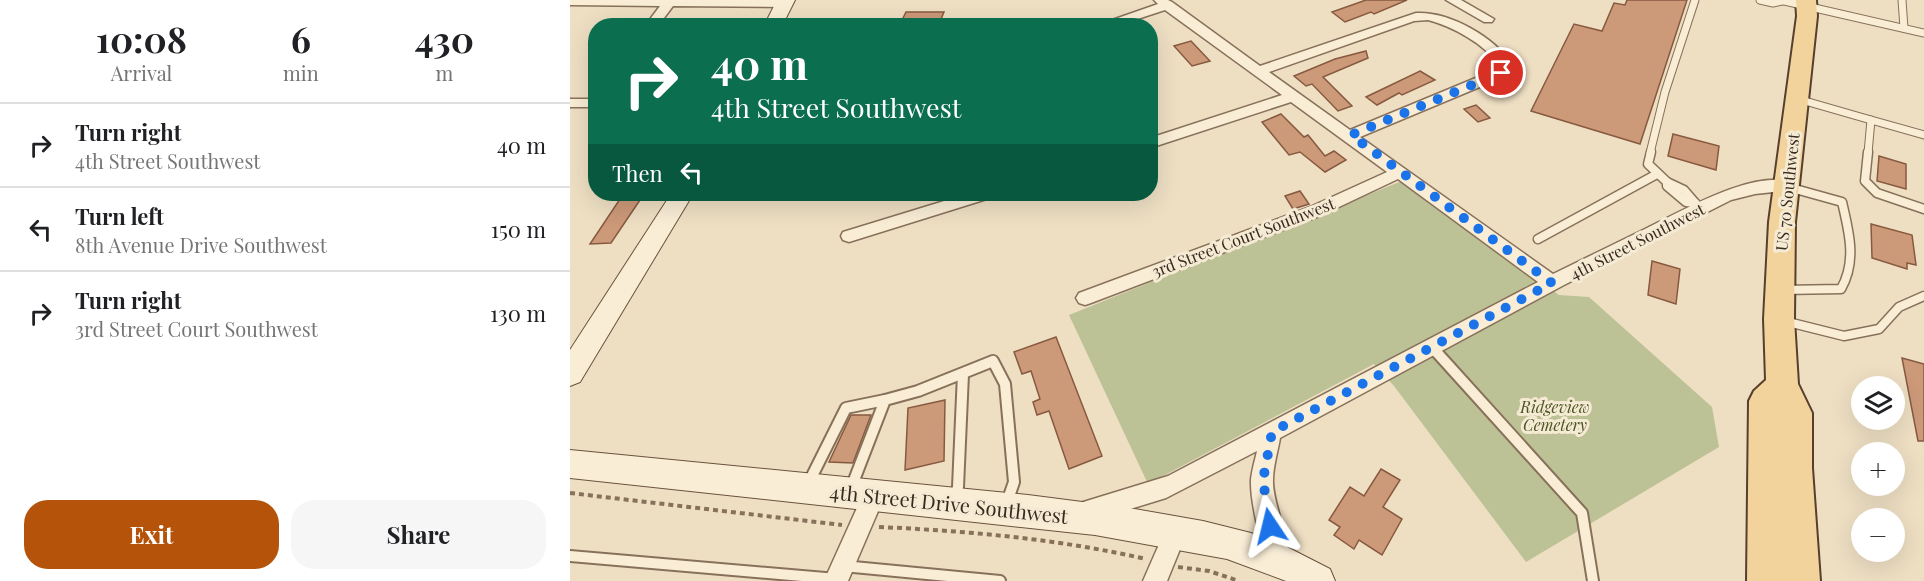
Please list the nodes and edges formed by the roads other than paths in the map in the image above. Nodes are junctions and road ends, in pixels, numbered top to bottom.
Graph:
1 (1452, 0) edge
2 (1695, 0) edge
3 (1760, 0) edge
4 (1902, 0) edge
5 (570, 1) edge
6 (785, 2) edge
7 (1794, 2) edge
8 (669, 3) junction
9 (1164, 3) edge
10 (657, 18) edge
11 (776, 18) edge
12 (1123, 18) edge
13 (1488, 19) dead end
14 (1904, 28) junction
15 (1924, 33) edge
16 (1259, 71) junction
17 (1294, 96) junction
18 (1797, 99) junction
19 (588, 101) edge
20 (570, 102) edge
21 (1871, 120) junction
22 (1351, 135) junction
23 (1924, 135) edge
24 (1158, 140) edge
25 (1400, 172) junction
26 (1657, 174) junction
27 (1787, 186) junction
28 (678, 201) edge
29 (962, 201) edge
30 (1698, 206) junction
31 (1924, 209) edge
32 (849, 236) dead end
33 (1538, 239) dead end
34 (1552, 283) junction
35 (1780, 290) junction
36 (1924, 296) edge
37 (1085, 298) dead end
38 (1779, 320) junction
39 (1431, 346) junction
40 (570, 374) edge
41 (963, 374) junction
42 (1782, 385) junction
43 (885, 400) junction
44 (1272, 432) junction
45 (570, 464) edge
46 (805, 488) junction
47 (862, 494) junction
48 (954, 502) junction
49 (1005, 507) junction
50 (1072, 515) junction
51 (1176, 532) junction
52 (570, 556) edge
53 (1278, 559) junction
54 (839, 575) edge
55 (1000, 581) edge
56 (1155, 581) edge
57 (1318, 581) edge
58 (1593, 581) edge
59 (1766, 581) edge
60 (1801, 581) edge

1 - 13 street
2 - 26 lane
3 - 7 lane
4 - 14 lane
5 - 8 street
6 - 8 street
6 - 11 main road
7 - 14 lane
7 - 18 main road, US 70 Southwest
8 - 10 street
9 - 12 street
9 - 16 street
14 - 15 lane
16 - 17 street
16 - 22 street
17 - 22 street
17 - 24 street
18 - 21 lane
18 - 27 main road, US 70 Southwest
19 - 20 street
21 - 23 lane
21 - 31 lane
22 - 25 street
25 - 34 street
25 - 37 street, 3rd Street Court Southwest
26 - 30 lane
26 - 33 lane
27 - 30 street, 4th Street Southwest
27 - 35 main road, US 70 Southwest
27 - 35 lane
28 - 40 main road
29 - 32 street
30 - 34 street, 4th Street Southwest
34 - 39 street, 4th Street Southwest
35 - 38 main road, US 70 Southwest
36 - 38 lane
38 - 42 main road, US 70 Southwest
39 - 44 street, 4th Street Southwest
39 - 58 lane
41 - 43 lane
41 - 48 lane
41 - 49 lane
42 - 59 main road
42 - 60 main road, US 70 Southwest
43 - 46 lane
43 - 47 lane
44 - 50 street, 4th Street Southwest
44 - 53 street
45 - 46 main road, 4th Street Drive Southwest
46 - 47 main road, 4th Street Drive Southwest
47 - 48 main road, 4th Street Drive Southwest
47 - 54 street
48 - 49 main road, 4th Street Drive Southwest
49 - 50 main road, 4th Street Drive Southwest
50 - 51 main road, 4th Street Drive Southwest
51 - 53 main road, 4th Street Drive Southwest
51 - 56 street
52 - 54 lane
53 - 57 main road, 4th Street Drive Southwest
54 - 55 lane

